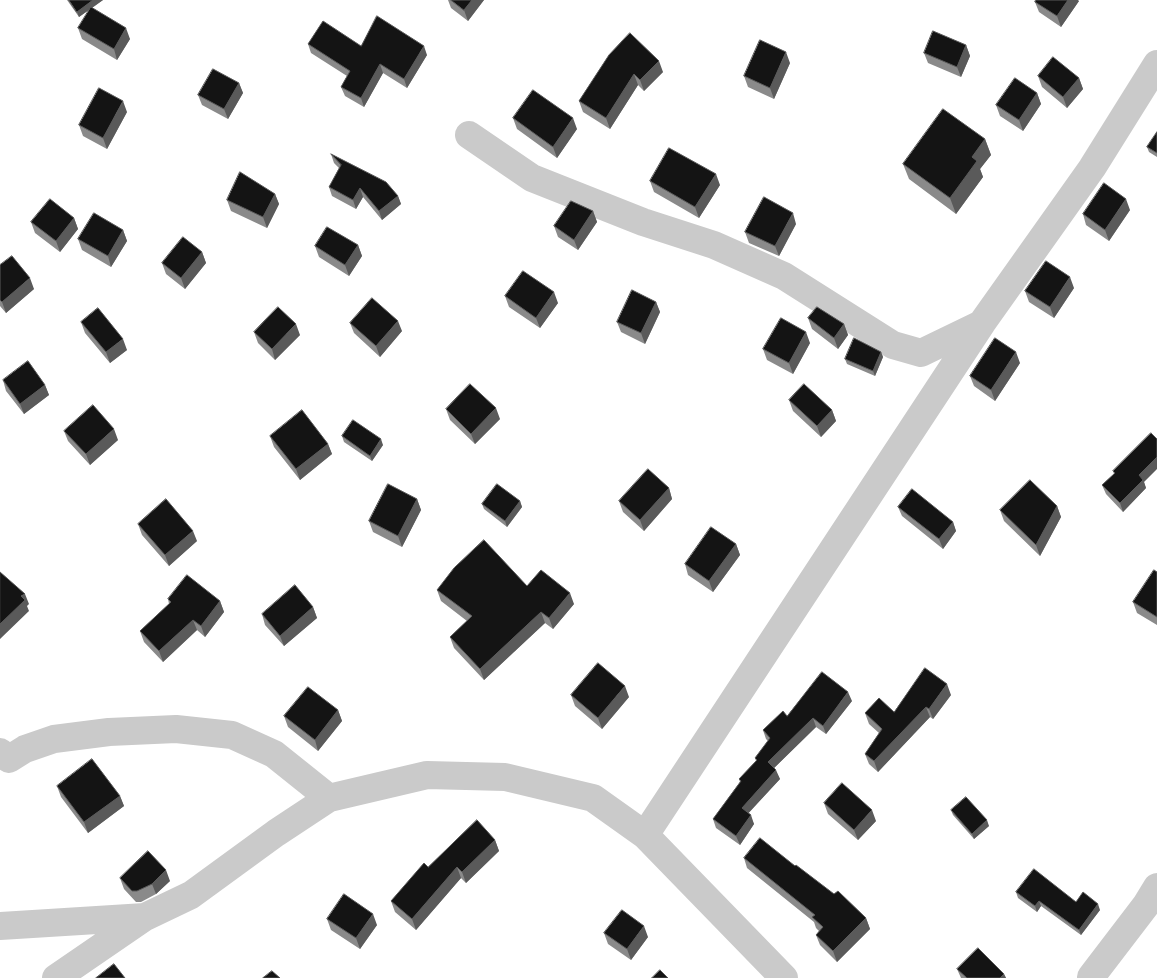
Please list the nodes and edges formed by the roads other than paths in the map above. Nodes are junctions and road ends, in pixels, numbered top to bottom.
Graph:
1 (1157, 64) edge
2 (469, 136) dead end
3 (982, 323) junction
4 (0, 752) edge
5 (329, 798) junction
6 (644, 835) junction
7 (1157, 887) edge
8 (145, 917) junction
9 (0, 926) edge
10 (1091, 977) edge
11 (56, 978) edge
12 (784, 978) edge

1 - 3 street
2 - 3 street
3 - 6 street
4 - 5 street
5 - 6 street
5 - 8 street
6 - 12 street
7 - 10 street
8 - 9 street
8 - 11 street

